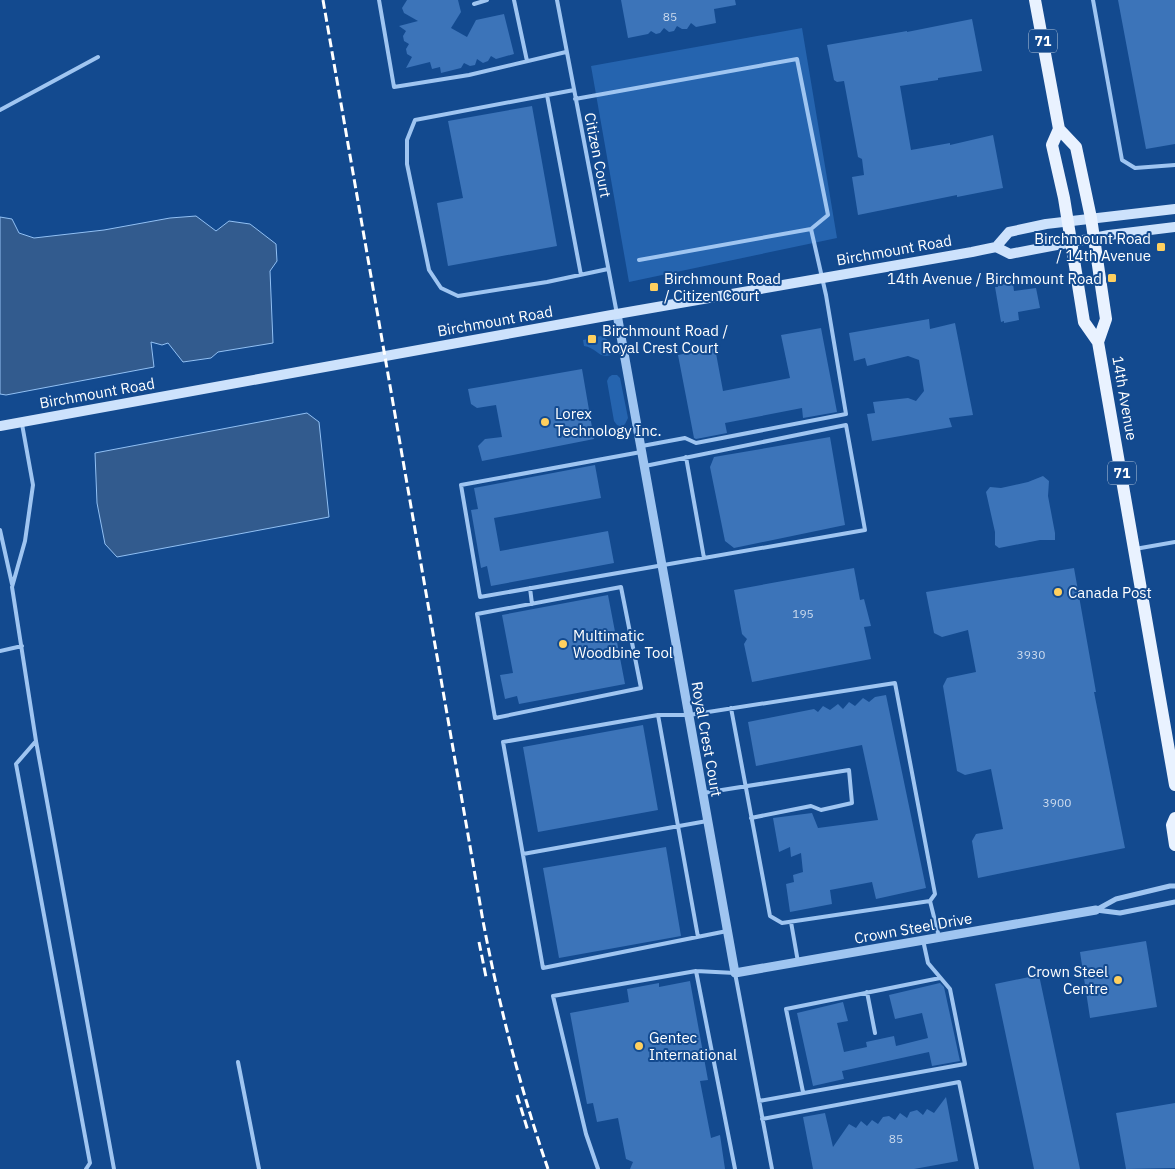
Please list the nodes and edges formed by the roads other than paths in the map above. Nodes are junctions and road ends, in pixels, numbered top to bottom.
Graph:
1 (379, 0) edge
2 (487, 0) edge
3 (514, 0) edge
4 (558, 0) edge
5 (1035, 0) edge
6 (1092, 0) edge
7 (474, 4) dead end
8 (566, 52) junction
9 (98, 57) dead end
10 (527, 61) junction
11 (574, 90) junction
12 (547, 95) junction
13 (576, 100) junction
14 (0, 110) edge
15 (1060, 129) junction
16 (1175, 165) edge
17 (1175, 209) edge
18 (1091, 218) junction
19 (1067, 221) junction
20 (1175, 227) edge
21 (811, 229) junction
22 (1094, 238) junction
23 (1071, 242) junction
24 (996, 247) junction
25 (639, 260) dead end
26 (608, 269) junction
27 (581, 275) junction
28 (821, 278) junction
29 (617, 314) junction
30 (1098, 342) junction
31 (22, 422) junction
32 (0, 426) edge
33 (642, 449) junction
34 (686, 457) junction
35 (645, 466) junction
36 (0, 530) edge
37 (1175, 542) edge
38 (1134, 549) junction
39 (704, 558) junction
40 (662, 565) junction
41 (12, 587) junction
42 (530, 588) junction
43 (532, 604) junction
44 (22, 646) junction
45 (0, 651) edge
46 (731, 708) junction
47 (658, 715) junction
48 (689, 715) junction
49 (36, 741) junction
50 (1175, 785) edge
51 (745, 787) junction
52 (703, 794) junction
53 (751, 818) junction
54 (1175, 818) edge
55 (708, 821) junction
56 (678, 827) junction
57 (1175, 845) edge
58 (523, 854) junction
59 (1175, 886) edge
60 (930, 902) junction
61 (1175, 902) edge
62 (1096, 910) junction
63 (791, 922) junction
64 (727, 932) junction
65 (698, 937) junction
66 (939, 937) junction
67 (923, 940) junction
68 (798, 962) junction
69 (696, 971) junction
70 (735, 973) junction
71 (940, 978) junction
72 (867, 992) junction
73 (875, 1033) dead end
74 (238, 1062) dead end
75 (803, 1092) junction
76 (759, 1100) junction
77 (762, 1119) junction
78 (86, 1169) edge
79 (114, 1169) edge
80 (259, 1169) edge
81 (598, 1169) edge
82 (734, 1169) edge
83 (772, 1169) edge
84 (977, 1169) edge

1 - 10 lane
2 - 7 lane
3 - 10 lane
4 - 8 lane, Citizen Court
5 - 15 main road, 14th Avenue / 71
6 - 16 lane
8 - 10 lane
8 - 11 lane, Citizen Court
9 - 14 lane
11 - 12 lane
11 - 13 lane, Citizen Court
12 - 27 lane
12 - 27 lane
13 - 21 lane
13 - 26 lane, Citizen Court
15 - 18 main road, 14th Avenue / 71
15 - 19 main road, 14th Avenue / 71
17 - 18 main road
18 - 19 main road
18 - 22 main road, 14th Avenue / 71
19 - 23 main road, 14th Avenue / 71
19 - 24 main road
20 - 22 main road, Birchmount Road
21 - 25 lane
21 - 28 lane
22 - 23 main road, Birchmount Road
22 - 30 main road, 14th Avenue / 71
23 - 24 main road, Birchmount Road
23 - 30 main road, 14th Avenue / 71
24 - 28 main road, Birchmount Road
26 - 27 lane
26 - 29 lane, Citizen Court
28 - 29 main road, Birchmount Road
28 - 33 lane
29 - 31 main road, Birchmount Road
29 - 33 street, Royal Crest Court
30 - 38 main road, 14th Avenue / 71
31 - 32 main road, Birchmount Road
31 - 41 lane
33 - 35 street, Royal Crest Court
33 - 42 lane
34 - 35 lane
34 - 39 lane
34 - 39 lane
35 - 40 street, Royal Crest Court
36 - 41 lane
37 - 38 lane
38 - 50 main road, 14th Avenue / 71
39 - 40 lane
40 - 42 lane
40 - 48 street, Royal Crest Court
41 - 44 lane
42 - 43 lane
43 - 43 lane
44 - 45 lane
44 - 49 lane
46 - 48 lane
46 - 51 lane
46 - 60 lane
47 - 48 lane
47 - 56 lane
47 - 58 lane
48 - 52 street, Royal Crest Court
49 - 78 lane
49 - 79 lane
51 - 52 lane
51 - 53 lane
51 - 53 lane
52 - 55 street, Royal Crest Court
53 - 63 lane
54 - 57 main road
55 - 56 lane
55 - 64 street, Royal Crest Court
56 - 58 lane
56 - 65 lane
58 - 65 lane
59 - 62 street, Crown Steel Drive
60 - 63 lane
60 - 66 lane
61 - 62 street, Crown Steel Drive
62 - 66 street, Crown Steel Drive
63 - 68 lane
64 - 65 lane
64 - 70 street, Royal Crest Court
66 - 67 street, Crown Steel Drive
67 - 68 street, Crown Steel Drive
67 - 71 lane
68 - 70 street, Crown Steel Drive
69 - 70 lane
69 - 81 lane
69 - 82 lane
70 - 76 lane, Royal Crest Court
71 - 72 lane
71 - 75 lane
72 - 73 lane
72 - 75 lane
74 - 80 lane
75 - 76 lane
76 - 77 lane, Royal Crest Court
77 - 83 lane, Royal Crest Court
77 - 84 lane

